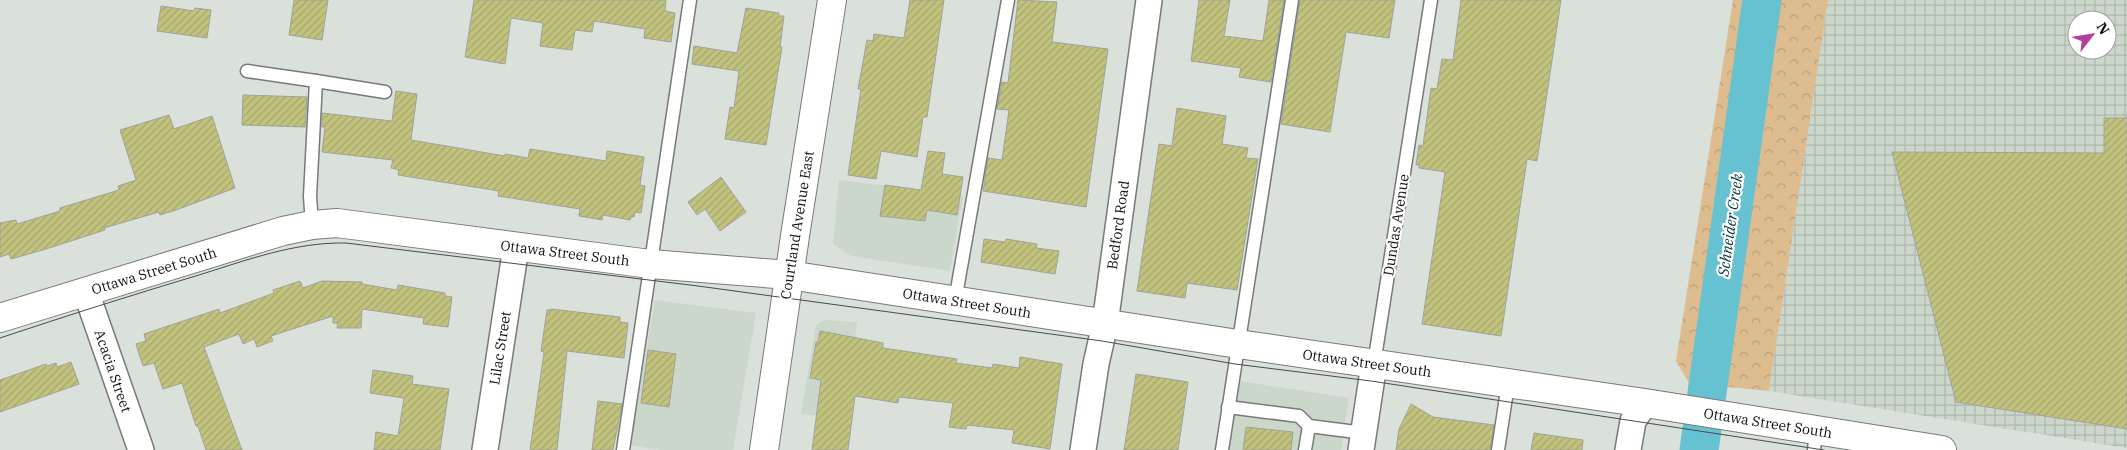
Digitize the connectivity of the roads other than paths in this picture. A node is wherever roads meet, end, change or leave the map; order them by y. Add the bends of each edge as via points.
1 (690, 0) edge
2 (832, 0) edge
3 (1008, 0) edge
4 (1149, 0) edge
5 (1292, 0) edge
6 (1431, 0) edge
7 (247, 72) dead end
8 (316, 81) junction
9 (385, 92) dead end
10 (312, 224) junction
11 (516, 247) junction
12 (650, 264) junction
13 (789, 275) junction
14 (86, 292) junction
15 (955, 301) junction
16 (0, 318) edge
17 (1105, 324) junction
18 (1238, 344) junction
19 (1374, 364) junction
20 (1508, 384) junction
21 (1645, 403) junction
22 (1228, 407) junction
23 (1309, 426) junction
24 (1815, 440) edge
25 (1362, 442) edge
26 (140, 450) edge
27 (485, 450) edge
28 (623, 450) edge
29 (764, 450) edge
30 (1083, 450) edge
31 (1222, 450) edge
32 (1306, 450) edge
33 (1498, 450) edge
34 (1628, 450) edge
35 (1942, 450) edge

1 - 12 lane
2 - 13 main road, Courtland Avenue East
3 - 15 lane
4 - 17 street, Bedford Road
5 - 18 lane
6 - 19 lane, Dundas Avenue
7 - 8 lane
8 - 9 lane
8 - 10 lane via 310,196
10 - 11 main road, Ottawa Street South via 337,223
10 - 14 main road, Ottawa Street South
11 - 12 main road, Ottawa Street South
11 - 27 street, Lilac Street
12 - 13 main road, Ottawa Street South
12 - 28 lane
13 - 15 main road, Ottawa Street South
13 - 29 main road, Courtland Avenue East
14 - 16 main road, Ottawa Street South
14 - 26 street, Acacia Street
15 - 17 main road, Ottawa Street South
17 - 18 main road, Ottawa Street South
17 - 30 street, Bedford Road
18 - 19 main road, Ottawa Street South
18 - 22 lane
19 - 20 main road, Ottawa Street South
19 - 25 street, Dundas Avenue
20 - 21 main road, Ottawa Street South
20 - 33 lane
21 - 24 main road, Ottawa Street South via 1742,419
21 - 34 street via 1632,421
22 - 23 lane via 1298,416
22 - 31 lane
23 - 25 lane
23 - 32 lane
24 - 35 main road, Ottawa Street South

